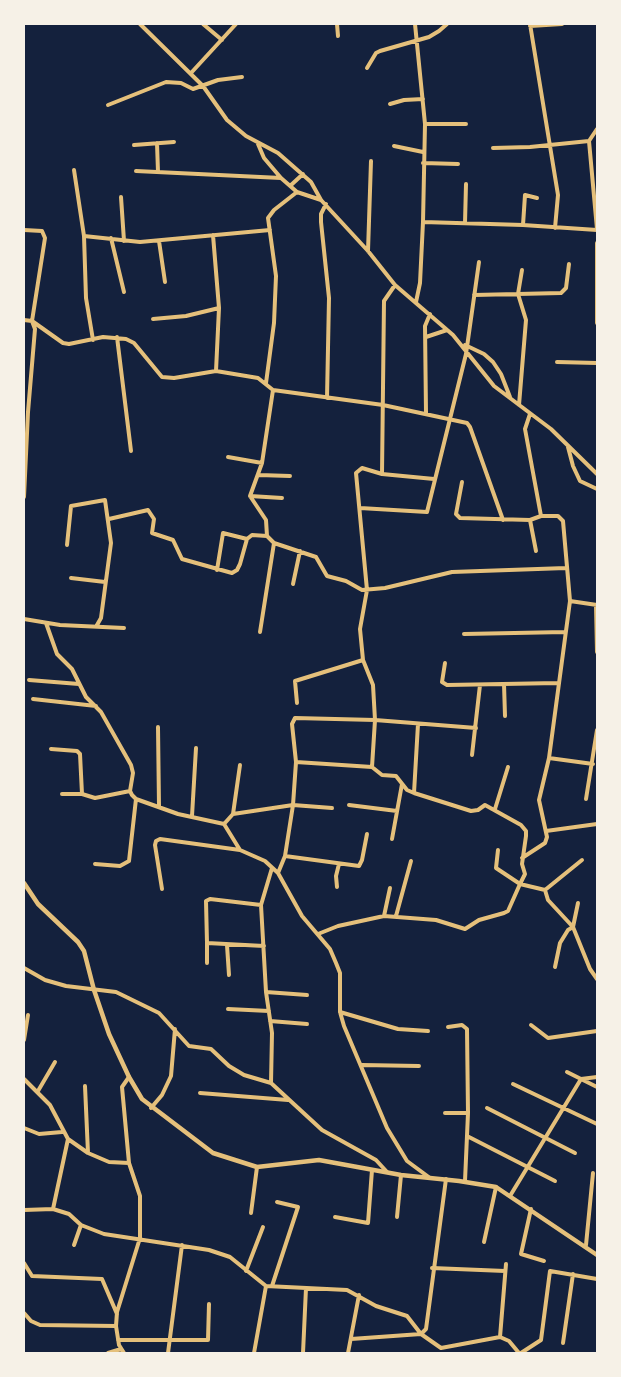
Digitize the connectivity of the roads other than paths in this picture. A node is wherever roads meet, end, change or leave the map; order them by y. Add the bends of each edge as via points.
1 (140, 24) edge
2 (203, 24) edge
3 (236, 24) edge
4 (337, 24) edge
5 (416, 24) edge
6 (447, 24) edge
7 (562, 24) edge
8 (530, 25) edge
9 (338, 36) dead end
10 (222, 40) junction
11 (418, 40) junction
12 (367, 68) dead end
13 (191, 73) junction
14 (242, 77) dead end
15 (203, 86) junction
16 (423, 99) junction
17 (390, 104) dead end
18 (108, 105) dead end
19 (425, 124) junction
20 (466, 124) dead end
21 (597, 129) edge
22 (589, 141) junction
23 (174, 142) dead end
24 (157, 143) junction
25 (258, 144) junction
26 (134, 145) dead end
27 (550, 145) junction
28 (394, 146) dead end
29 (493, 148) dead end
30 (423, 152) junction
31 (371, 161) dead end
32 (423, 164) junction
33 (458, 164) dead end
34 (74, 170) dead end
35 (136, 171) dead end
36 (158, 172) junction
37 (303, 174) junction
38 (281, 178) junction
39 (466, 184) dead end
40 (290, 186) junction
41 (297, 192) junction
42 (121, 197) dead end
43 (537, 198) dead end
44 (321, 200) junction
45 (326, 204) junction
46 (422, 222) junction
47 (466, 223) junction
48 (523, 225) junction
49 (556, 228) junction
50 (24, 230) edge
51 (270, 230) junction
52 (597, 230) edge
53 (213, 235) junction
54 (84, 236) junction
55 (111, 238) junction
56 (158, 240) junction
57 (124, 241) junction
58 (597, 243) edge
59 (368, 251) junction
60 (479, 262) dead end
61 (569, 264) dead end
62 (522, 270) dead end
63 (165, 282) dead end
64 (395, 286) junction
65 (124, 292) dead end
66 (518, 294) junction
67 (474, 295) junction
68 (597, 300) edge
69 (416, 302) junction
70 (219, 308) junction
71 (430, 314) junction
72 (153, 319) dead end
73 (24, 320) edge
74 (32, 321) junction
75 (597, 323) edge
76 (447, 330) junction
77 (117, 337) junction
78 (426, 337) junction
79 (93, 340) junction
80 (460, 343) junction
81 (466, 345) junction
82 (466, 354) junction
83 (557, 362) dead end
84 (597, 363) edge
85 (216, 371) junction
86 (266, 383) junction
87 (273, 390) junction
88 (510, 397) junction
89 (327, 398) junction
90 (383, 405) junction
91 (519, 405) junction
92 (26, 412) edge
93 (426, 413) junction
94 (530, 414) junction
95 (450, 418) junction
96 (568, 447) junction
97 (131, 451) dead end
98 (228, 457) dead end
99 (262, 463) junction
100 (382, 474) junction
101 (597, 474) edge
102 (259, 475) junction
103 (290, 476) dead end
104 (434, 479) junction
105 (462, 482) dead end
106 (597, 489) edge
107 (250, 496) junction
108 (24, 497) edge
109 (282, 498) dead end
110 (360, 508) junction
111 (541, 516) junction
112 (109, 519) junction
113 (503, 520) junction
114 (530, 520) junction
115 (267, 536) junction
116 (246, 539) junction
117 (274, 543) junction
118 (67, 545) dead end
119 (300, 551) junction
120 (536, 551) dead end
121 (566, 568) junction
122 (217, 570) junction
123 (71, 578) dead end
124 (104, 582) junction
125 (293, 584) dead end
126 (367, 590) junction
127 (570, 601) junction
128 (596, 605) edge
129 (24, 619) edge
130 (46, 623) junction
131 (97, 625) junction
132 (124, 628) dead end
133 (260, 632) dead end
134 (564, 632) junction
135 (464, 634) dead end
136 (597, 652) edge
137 (363, 660) junction
138 (445, 663) dead end
139 (30, 680) dead end
140 (558, 683) junction
141 (79, 684) junction
142 (504, 684) junction
143 (480, 685) junction
144 (32, 699) dead end
145 (297, 703) dead end
146 (96, 706) junction
147 (505, 716) dead end
148 (375, 720) junction
149 (418, 724) junction
150 (158, 727) dead end
151 (476, 728) junction
152 (597, 730) edge
153 (196, 748) dead end
154 (51, 750) dead end
155 (472, 755) dead end
156 (549, 758) junction
157 (296, 762) junction
158 (593, 764) junction
159 (240, 765) dead end
160 (372, 767) junction
161 (508, 767) dead end
162 (402, 784) junction
163 (130, 791) junction
164 (414, 793) junction
165 (62, 794) dead end
166 (82, 794) junction
167 (136, 799) junction
168 (586, 799) dead end
169 (293, 805) junction
170 (349, 805) dead end
171 (159, 806) junction
172 (332, 808) dead end
173 (495, 809) junction
174 (397, 811) junction
175 (234, 814) junction
176 (192, 816) junction
177 (224, 824) junction
178 (597, 824) edge
179 (546, 831) junction
180 (367, 834) dead end
181 (392, 839) dead end
182 (240, 850) junction
183 (498, 850) dead end
184 (285, 856) junction
185 (522, 858) junction
186 (411, 860) dead end
187 (582, 860) dead end
188 (95, 864) dead end
189 (340, 864) junction
190 (272, 868) junction
191 (278, 873) junction
192 (24, 883) edge
193 (520, 884) junction
194 (337, 887) dead end
195 (390, 888) dead end
196 (162, 889) dead end
197 (545, 890) junction
198 (578, 903) dead end
199 (261, 905) junction
200 (384, 916) junction
201 (396, 916) junction
202 (573, 927) junction
203 (318, 934) junction
204 (207, 944) junction
205 (227, 945) junction
206 (264, 946) junction
207 (207, 963) dead end
208 (555, 967) dead end
209 (24, 968) edge
210 (229, 975) dead end
211 (597, 979) edge
212 (94, 990) junction
213 (266, 992) junction
214 (307, 995) dead end
215 (228, 1009) dead end
216 (269, 1011) junction
217 (340, 1012) junction
218 (28, 1015) dead end
219 (270, 1021) junction
220 (306, 1024) dead end
221 (531, 1025) dead end
222 (448, 1027) dead end
223 (175, 1029) junction
224 (597, 1030) edge
225 (428, 1031) dead end
226 (24, 1040) edge
227 (55, 1062) dead end
228 (362, 1065) junction
229 (419, 1066) dead end
230 (567, 1072) dead end
231 (129, 1077) junction
232 (597, 1077) edge
233 (581, 1078) junction
234 (24, 1079) edge
235 (271, 1083) junction
236 (513, 1084) dead end
237 (85, 1086) dead end
238 (597, 1087) edge
239 (38, 1092) junction
240 (200, 1093) dead end
241 (288, 1100) junction
242 (151, 1108) junction
243 (488, 1108) dead end
244 (563, 1108) junction
245 (445, 1113) dead end
246 (468, 1113) junction
247 (597, 1124) edge
248 (24, 1128) edge
249 (62, 1132) junction
250 (467, 1136) junction
251 (546, 1136) junction
252 (68, 1139) junction
253 (88, 1152) junction
254 (575, 1153) dead end
255 (130, 1164) junction
256 (257, 1167) junction
257 (527, 1167) junction
258 (372, 1170) junction
259 (388, 1173) junction
260 (593, 1173) dead end
261 (400, 1175) junction
262 (432, 1179) junction
263 (446, 1179) junction
264 (465, 1181) junction
265 (555, 1182) dead end
266 (496, 1187) junction
267 (510, 1196) junction
268 (277, 1202) dead end
269 (53, 1209) junction
270 (530, 1209) junction
271 (24, 1210) edge
272 (251, 1213) dead end
273 (336, 1217) dead end
274 (397, 1217) dead end
275 (82, 1225) junction
276 (263, 1227) dead end
277 (140, 1238) junction
278 (484, 1242) dead end
279 (74, 1245) dead end
280 (182, 1245) junction
281 (586, 1245) junction
282 (597, 1255) edge
283 (544, 1261) dead end
284 (24, 1263) edge
285 (506, 1264) dead end
286 (432, 1268) junction
287 (246, 1271) junction
288 (504, 1271) junction
289 (573, 1274) junction
290 (597, 1279) edge
291 (266, 1286) junction
292 (272, 1286) junction
293 (306, 1288) junction
294 (359, 1295) junction
295 (209, 1304) dead end
296 (24, 1313) edge
297 (117, 1314) junction
298 (116, 1326) junction
299 (421, 1334) junction
300 (500, 1337) junction
301 (351, 1339) junction
302 (170, 1341) junction
303 (564, 1343) dead end
304 (119, 1345) junction
305 (440, 1351) edge
306 (108, 1353) edge
307 (124, 1353) edge
308 (168, 1353) edge
309 (254, 1353) edge
310 (303, 1353) edge
311 (348, 1353) edge
312 (520, 1353) edge

1 - 13 street
2 - 10 street
3 - 10 street
4 - 9 street
5 - 11 street
6 - 11 street
7 - 8 street
8 - 27 street
10 - 13 street
11 - 12 street via 376,53
11 - 16 street
13 - 15 street
14 - 15 street
15 - 18 street via 193,88 181,82 166,82
15 - 25 street via 227,120
16 - 17 street
16 - 19 street
19 - 20 street
19 - 30 street
21 - 22 street
22 - 27 street
22 - 52 street
23 - 24 street
24 - 26 street
24 - 36 street
25 - 37 street via 278,153
25 - 38 street via 264,158
27 - 29 street
27 - 49 street via 558,195
28 - 30 street
30 - 32 street
31 - 59 street
32 - 33 street
32 - 46 street
34 - 54 street
35 - 36 street
36 - 38 street
37 - 40 street
37 - 44 street
38 - 40 street
39 - 47 street
40 - 41 street
41 - 44 street
41 - 51 street via 269,214
42 - 57 street
43 - 48 street via 526,195
44 - 45 street
45 - 59 street
45 - 89 street via 321,222 329,298
46 - 47 street
46 - 69 street via 420,283
47 - 48 street
48 - 49 street
49 - 52 street
50 - 74 street via 42,231 45,238
51 - 53 street
51 - 86 street via 276,276
53 - 56 street
53 - 70 street
54 - 55 street
54 - 79 street via 86,298
55 - 57 street
55 - 65 street
56 - 57 street
56 - 63 street
58 - 68 street
59 - 64 street
60 - 67 street
61 - 66 street via 564,291
62 - 66 street
64 - 69 street
64 - 90 street via 384,301
66 - 67 street
66 - 91 street via 526,320
67 - 81 street
68 - 75 street
69 - 71 street
70 - 72 street
70 - 85 street
71 - 76 street
71 - 78 street via 425,326
73 - 74 street
74 - 79 street via 63,343
74 - 92 street via 35,329
76 - 78 street
76 - 80 street
77 - 79 street
77 - 85 street via 134,343 162,377
77 - 97 street
78 - 93 street
80 - 81 street
80 - 82 street
81 - 82 street
81 - 88 street via 493,362
82 - 88 street via 494,386
82 - 95 street
83 - 84 street
85 - 86 street
86 - 87 street
87 - 89 street
87 - 99 street
88 - 91 street
89 - 90 street
90 - 93 street
90 - 100 street
91 - 94 street
92 - 108 street
93 - 95 street
94 - 96 street
94 - 111 street via 525,430
95 - 104 street
95 - 113 street via 470,427
96 - 101 street
96 - 106 street via 580,481
98 - 99 street
99 - 102 street
100 - 104 street
100 - 110 street via 358,469
102 - 103 street
102 - 107 street
104 - 110 street via 427,512
105 - 113 street via 457,517
107 - 109 street
107 - 115 street via 266,520
110 - 126 street
111 - 114 street
111 - 121 street via 561,518
112 - 118 street via 105,500 71,506
112 - 122 street via 148,510 154,520 152,533 170,538 185,561
112 - 124 street via 111,543
113 - 114 street
114 - 120 street
115 - 116 street via 252,535
115 - 117 street
116 - 122 street via 237,570 232,573
116 - 122 street via 223,532
117 - 119 street
117 - 133 street
119 - 125 street
119 - 126 street via 316,557 327,576
121 - 126 street via 452,572
121 - 127 street
123 - 124 street
124 - 131 street via 101,618
126 - 137 street via 360,629
127 - 128 street
127 - 134 street
128 - 136 street
129 - 130 street
130 - 131 street
130 - 141 street via 54,649 72,669
131 - 132 street
134 - 135 street
134 - 140 street
137 - 145 street via 295,681
137 - 148 street via 373,685
138 - 143 street via 444,685
139 - 141 street
140 - 142 street
140 - 156 street
141 - 146 street
142 - 143 street
142 - 147 street
143 - 151 street
144 - 146 street
146 - 163 street via 131,765 133,781
148 - 149 street
148 - 157 street via 295,718 292,728
148 - 160 street
149 - 151 street
149 - 164 street
150 - 171 street
151 - 155 street
152 - 158 street
153 - 176 street
154 - 166 street via 77,751 80,754
156 - 158 street
156 - 179 street via 539,800
157 - 160 street
157 - 169 street
158 - 168 street
159 - 175 street
160 - 162 street via 382,775 396,776
161 - 173 street
162 - 164 street
162 - 174 street
163 - 166 street via 95,798
163 - 167 street
164 - 173 street via 471,811 485,805
165 - 166 street
167 - 171 street
167 - 188 street via 129,861 120,866
169 - 172 street
169 - 175 street
169 - 184 street
170 - 174 street
171 - 176 street
173 - 185 street via 526,831
174 - 181 street
175 - 177 street
176 - 177 street
177 - 182 street
178 - 179 street
179 - 185 street via 545,844
180 - 189 street via 361,864
182 - 190 street
182 - 196 street via 160,839 156,841
183 - 193 street via 496,868
184 - 189 street
184 - 191 street
185 - 193 street via 525,874
186 - 201 street
187 - 197 street
189 - 194 street
190 - 191 street
190 - 199 street
191 - 203 street via 302,916
192 - 212 street via 38,904 84,951
193 - 197 street
193 - 201 street via 508,911 479,920 465,929 436,920
195 - 200 street
197 - 202 street via 548,900
198 - 202 street
199 - 204 street via 206,901
199 - 206 street
200 - 201 street
200 - 203 street
202 - 208 street via 560,944
202 - 211 street
203 - 217 street via 330,949 340,973
204 - 205 street
204 - 207 street
205 - 206 street
205 - 210 street
206 - 213 street
209 - 212 street via 44,980
212 - 223 street via 116,992 139,1002 159,1013
212 - 231 street via 109,1034
213 - 214 street
213 - 216 street
215 - 216 street
216 - 219 street
217 - 225 street via 398,1029
217 - 228 street
218 - 226 street
219 - 220 street
219 - 235 street
221 - 224 street via 548,1038
222 - 246 street via 462,1025 467,1029
223 - 235 street via 189,1046 211,1049 229,1066
223 - 242 street via 171,1076
227 - 239 street
228 - 229 street
228 - 262 street via 398,1150 407,1161
230 - 233 street
231 - 242 street
231 - 255 street via 122,1087
232 - 233 street
233 - 238 street
233 - 244 street
234 - 239 street
235 - 241 street
236 - 244 street
237 - 253 street
239 - 249 street via 50,1105
240 - 241 street
241 - 259 street via 322,1130 376,1160
242 - 256 street via 213,1153
243 - 251 street
244 - 247 street
244 - 251 street
245 - 246 street
246 - 250 street
248 - 249 street via 39,1134
249 - 252 street
250 - 257 street
250 - 264 street
251 - 254 street
251 - 257 street
252 - 253 street
252 - 269 street
253 - 255 street via 109,1162
255 - 277 street via 140,1196
256 - 258 street via 319,1160
256 - 272 street
257 - 265 street
257 - 267 street
258 - 259 street
258 - 273 street via 368,1223
259 - 261 street
260 - 281 street
261 - 262 street
261 - 274 street
262 - 263 street
263 - 264 street
263 - 286 street
264 - 266 street
266 - 267 street
266 - 278 street
267 - 270 street
268 - 292 street via 298,1207
269 - 271 street
269 - 275 street via 69,1214
270 - 281 street
270 - 283 street via 521,1254
275 - 277 street via 104,1234
275 - 279 street
276 - 287 street
277 - 280 street
277 - 297 street
280 - 287 street via 230,1256
280 - 302 street
281 - 282 street
284 - 297 street via 32,1276 102,1279
285 - 288 street
286 - 288 street
286 - 299 street via 426,1329
287 - 291 street
288 - 300 street
289 - 290 street
289 - 303 street
289 - 312 street via 550,1271 541,1340
291 - 292 street
291 - 309 street
292 - 293 street
293 - 294 street via 347,1290
293 - 310 street
294 - 299 street via 376,1306 407,1316
294 - 301 street
295 - 302 street via 208,1340
296 - 298 street via 40,1325
297 - 298 street
298 - 304 street
299 - 301 street
299 - 305 street
300 - 305 street
300 - 312 street
301 - 311 street
302 - 304 street
302 - 308 street
304 - 306 street
304 - 307 street

